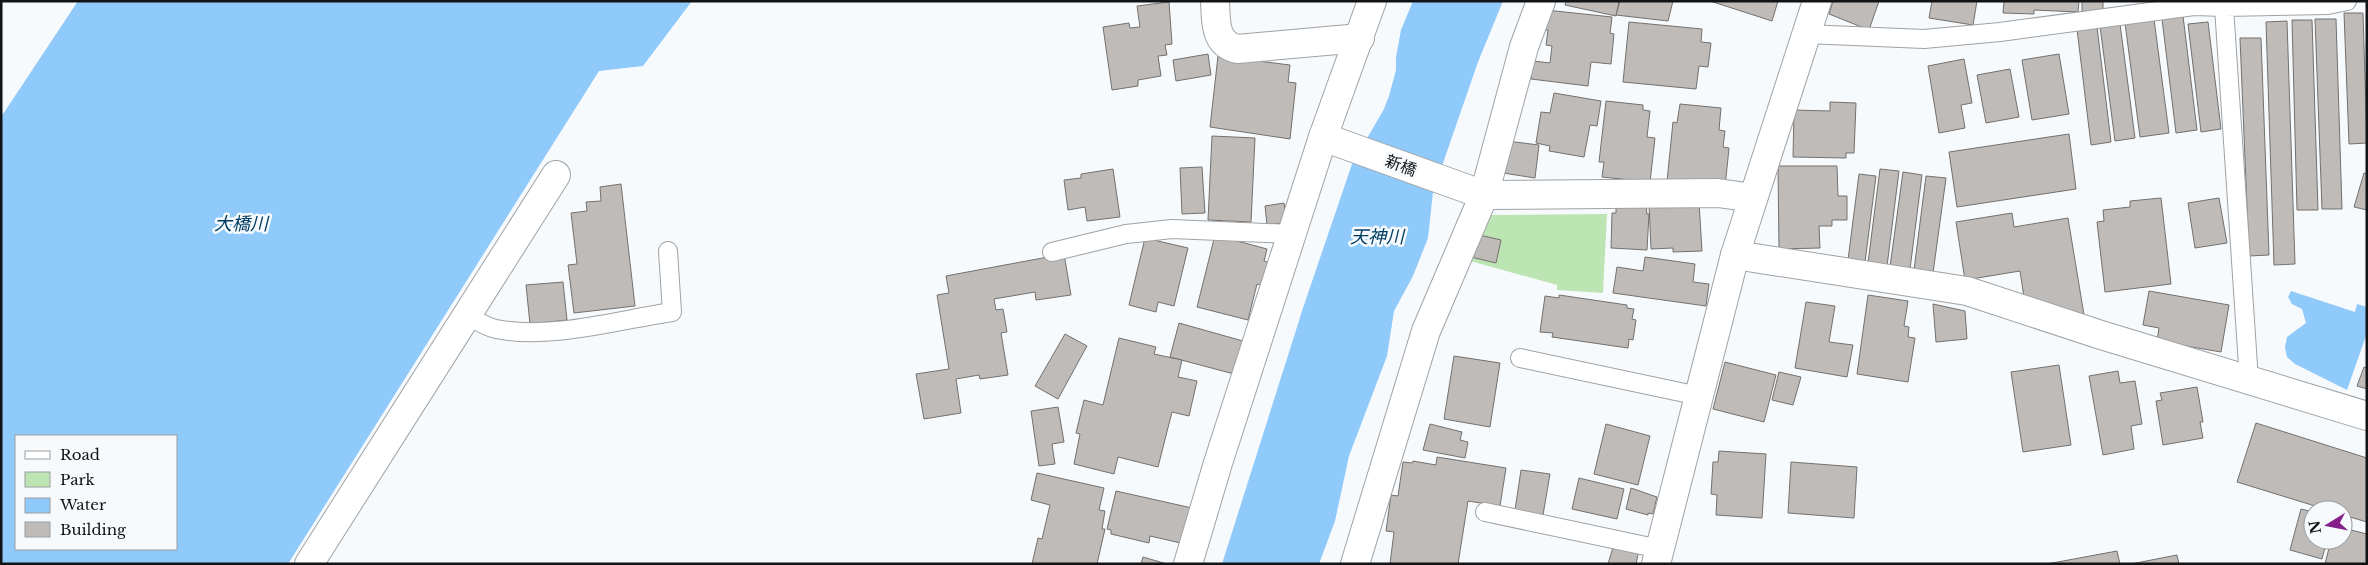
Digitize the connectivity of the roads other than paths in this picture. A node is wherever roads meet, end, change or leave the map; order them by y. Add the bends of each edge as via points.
1 (1215, 1) edge
2 (1372, 1) edge
3 (1541, 1) edge
4 (1817, 1) edge
5 (2347, 1) edge
6 (2224, 7) junction
7 (1806, 34) junction
8 (1360, 38) junction
9 (1326, 139) junction
10 (556, 175) dead end
11 (1478, 192) junction
12 (1753, 198) junction
13 (1292, 234) junction
14 (668, 251) dead end
15 (1052, 252) dead end
16 (1735, 255) junction
17 (468, 316) junction
18 (1520, 358) dead end
19 (2249, 380) junction
20 (1699, 396) junction
21 (2367, 416) edge
22 (1485, 512) dead end
23 (1658, 556) edge
24 (309, 564) edge
25 (1188, 564) edge
26 (1355, 564) edge

1 - 8 street via 1218,34 1226,45 1237,49
2 - 8 street
3 - 11 street
4 - 7 street
5 - 6 lane via 2328,5
6 - 7 lane via 2194,6 1924,39
6 - 19 lane
7 - 12 street
8 - 9 street
9 - 11 street, 新橋
9 - 13 street
10 - 17 street
11 - 12 street, 新橋 via 1718,193
11 - 26 street via 1426,331
12 - 16 street
13 - 15 lane via 1172,229 1126,234
13 - 25 street
14 - 17 lane via 672,312 533,331 495,329
16 - 19 street via 1967,291
16 - 20 street
17 - 24 street
18 - 20 lane
19 - 21 street
20 - 23 street
22 - 23 lane

